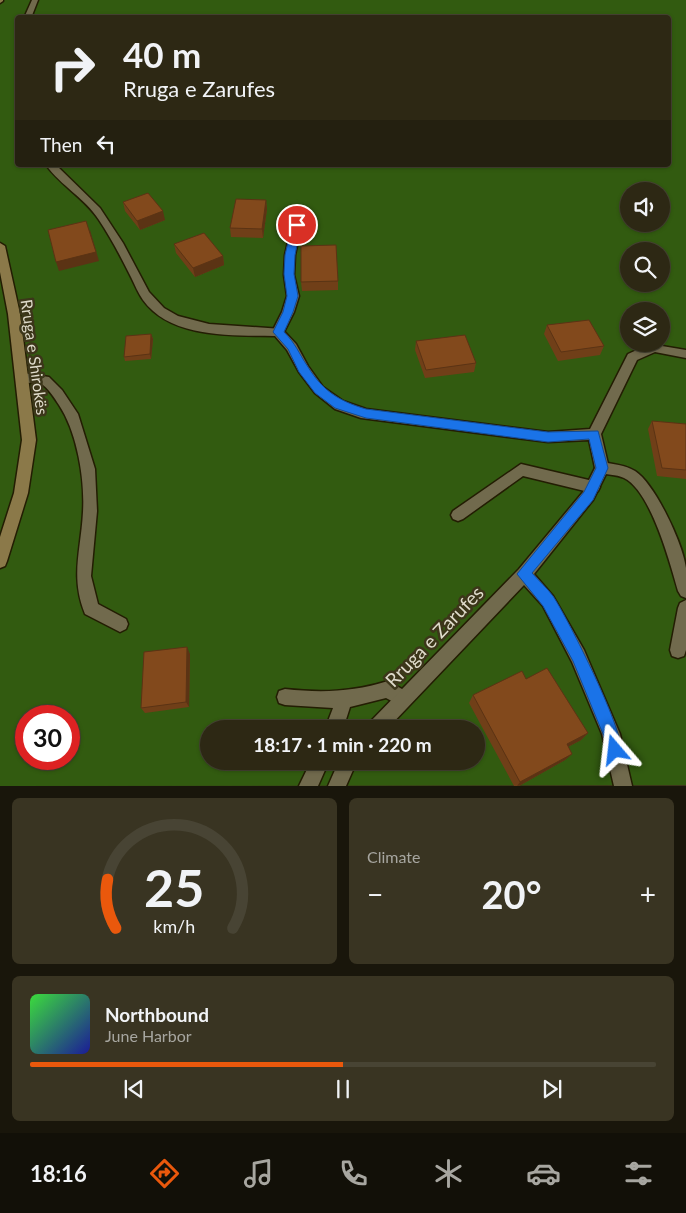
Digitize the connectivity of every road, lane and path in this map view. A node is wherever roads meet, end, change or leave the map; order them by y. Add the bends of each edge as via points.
1 (35, 0) edge
2 (28, 15) edge
3 (52, 167) edge
4 (300, 210) dead end
5 (0, 246) edge
6 (278, 332) junction
7 (686, 354) edge
8 (24, 378) junction
9 (594, 434) junction
10 (602, 468) junction
11 (593, 487) junction
12 (458, 515) dead end
13 (0, 561) edge
14 (524, 574) junction
15 (686, 590) edge
16 (686, 608) edge
17 (120, 624) dead end
18 (678, 650) dead end
19 (284, 697) dead end
20 (403, 698) junction
21 (344, 700) junction
22 (337, 720) edge
23 (383, 720) edge
24 (316, 770) edge
25 (344, 770) edge
26 (623, 784) edge
27 (308, 786) edge
28 (337, 786) edge

1 - 2 street
3 - 6 street via 97,210 149,300 165,316 196,326
4 - 6 street via 290,255 292,296
5 - 8 main road, Rruga e Shirokës
6 - 9 street via 292,347 303,369 320,390 339,405 366,414 548,437
7 - 9 street via 654,347 632,357
8 - 13 main road, Rruga e Shirokës via 27,458 21,493
8 - 17 street via 44,380 58,393 72,414 88,469 90,511 83,576 91,609
9 - 10 street
10 - 11 street, Rruga e Zarufes
10 - 15 street via 630,474 647,489
11 - 12 street via 521,470
11 - 14 street, Rruga e Zarufes
14 - 20 street, Rruga e Zarufes
14 - 26 street via 548,601 578,656 611,734
16 - 18 street
19 - 21 street
20 - 21 street via 388,689
20 - 23 street, Rruga e Zarufes
21 - 22 street
24 - 27 street
25 - 28 street

